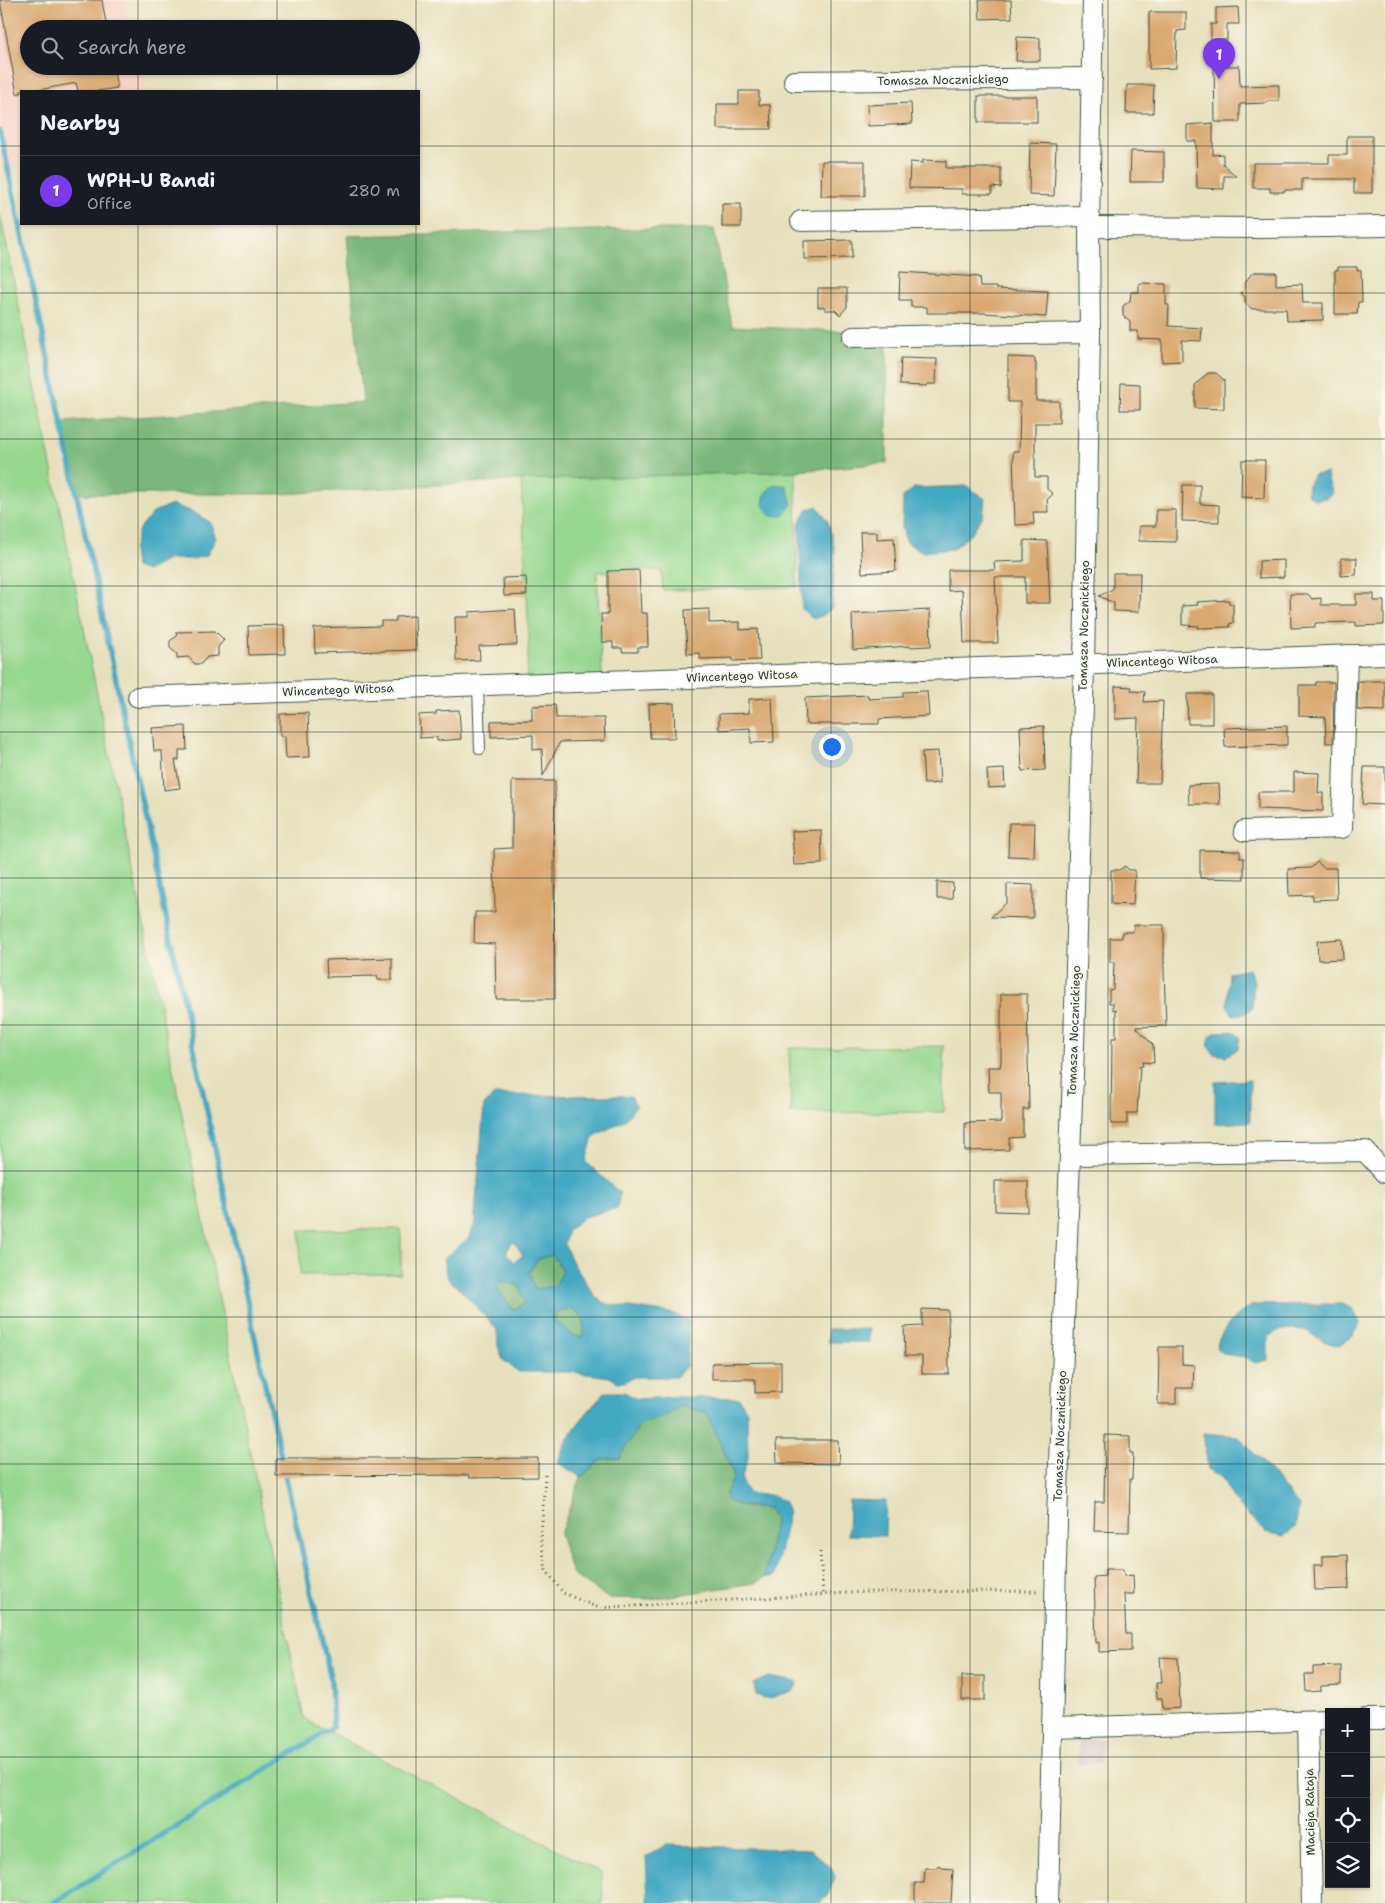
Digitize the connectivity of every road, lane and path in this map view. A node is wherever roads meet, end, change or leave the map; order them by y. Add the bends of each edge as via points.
1 (1093, 0) edge
2 (1092, 78) junction
3 (794, 81) dead end
4 (801, 221) dead end
5 (1089, 221) junction
6 (1385, 226) edge
7 (1090, 333) junction
8 (853, 337) dead end
9 (1385, 654) edge
10 (1347, 655) junction
11 (1084, 664) junction
12 (478, 685) junction
13 (138, 697) dead end
14 (480, 749) dead end
15 (1244, 830) dead end
16 (1070, 1155) junction
17 (1385, 1173) edge
18 (545, 1475) dead end
19 (820, 1552) dead end
20 (1055, 1591) junction
21 (823, 1594) junction
22 (1370, 1719) edge
23 (1385, 1719) edge
24 (1325, 1720) edge
25 (1308, 1721) junction
26 (1052, 1728) junction
27 (1048, 1903) edge
28 (1312, 1903) edge

1 - 2 street, Tomasza Nocznickiego
2 - 3 street, Tomasza Nocznickiego
2 - 5 street, Tomasza Nocznickiego
4 - 5 street
5 - 6 street via 1262,228
5 - 7 street, Tomasza Nocznickiego
7 - 8 street
7 - 11 street, Tomasza Nocznickiego
9 - 10 street, Wincentego Witosa
10 - 11 street, Wincentego Witosa
10 - 15 street via 1342,828
11 - 12 street, Wincentego Witosa
11 - 16 street, Tomasza Nocznickiego
12 - 13 street, Wincentego Witosa
12 - 14 lane
16 - 17 street via 1364,1151
16 - 20 street, Tomasza Nocznickiego
18 - 21 path via 542,1548 546,1570 563,1593 599,1608
19 - 21 path
20 - 21 path
20 - 26 street, Tomasza Nocznickiego
22 - 23 street
24 - 25 street
25 - 26 street
25 - 28 street, Macieja Rataja
26 - 27 street, Tomasza Nocznickiego

